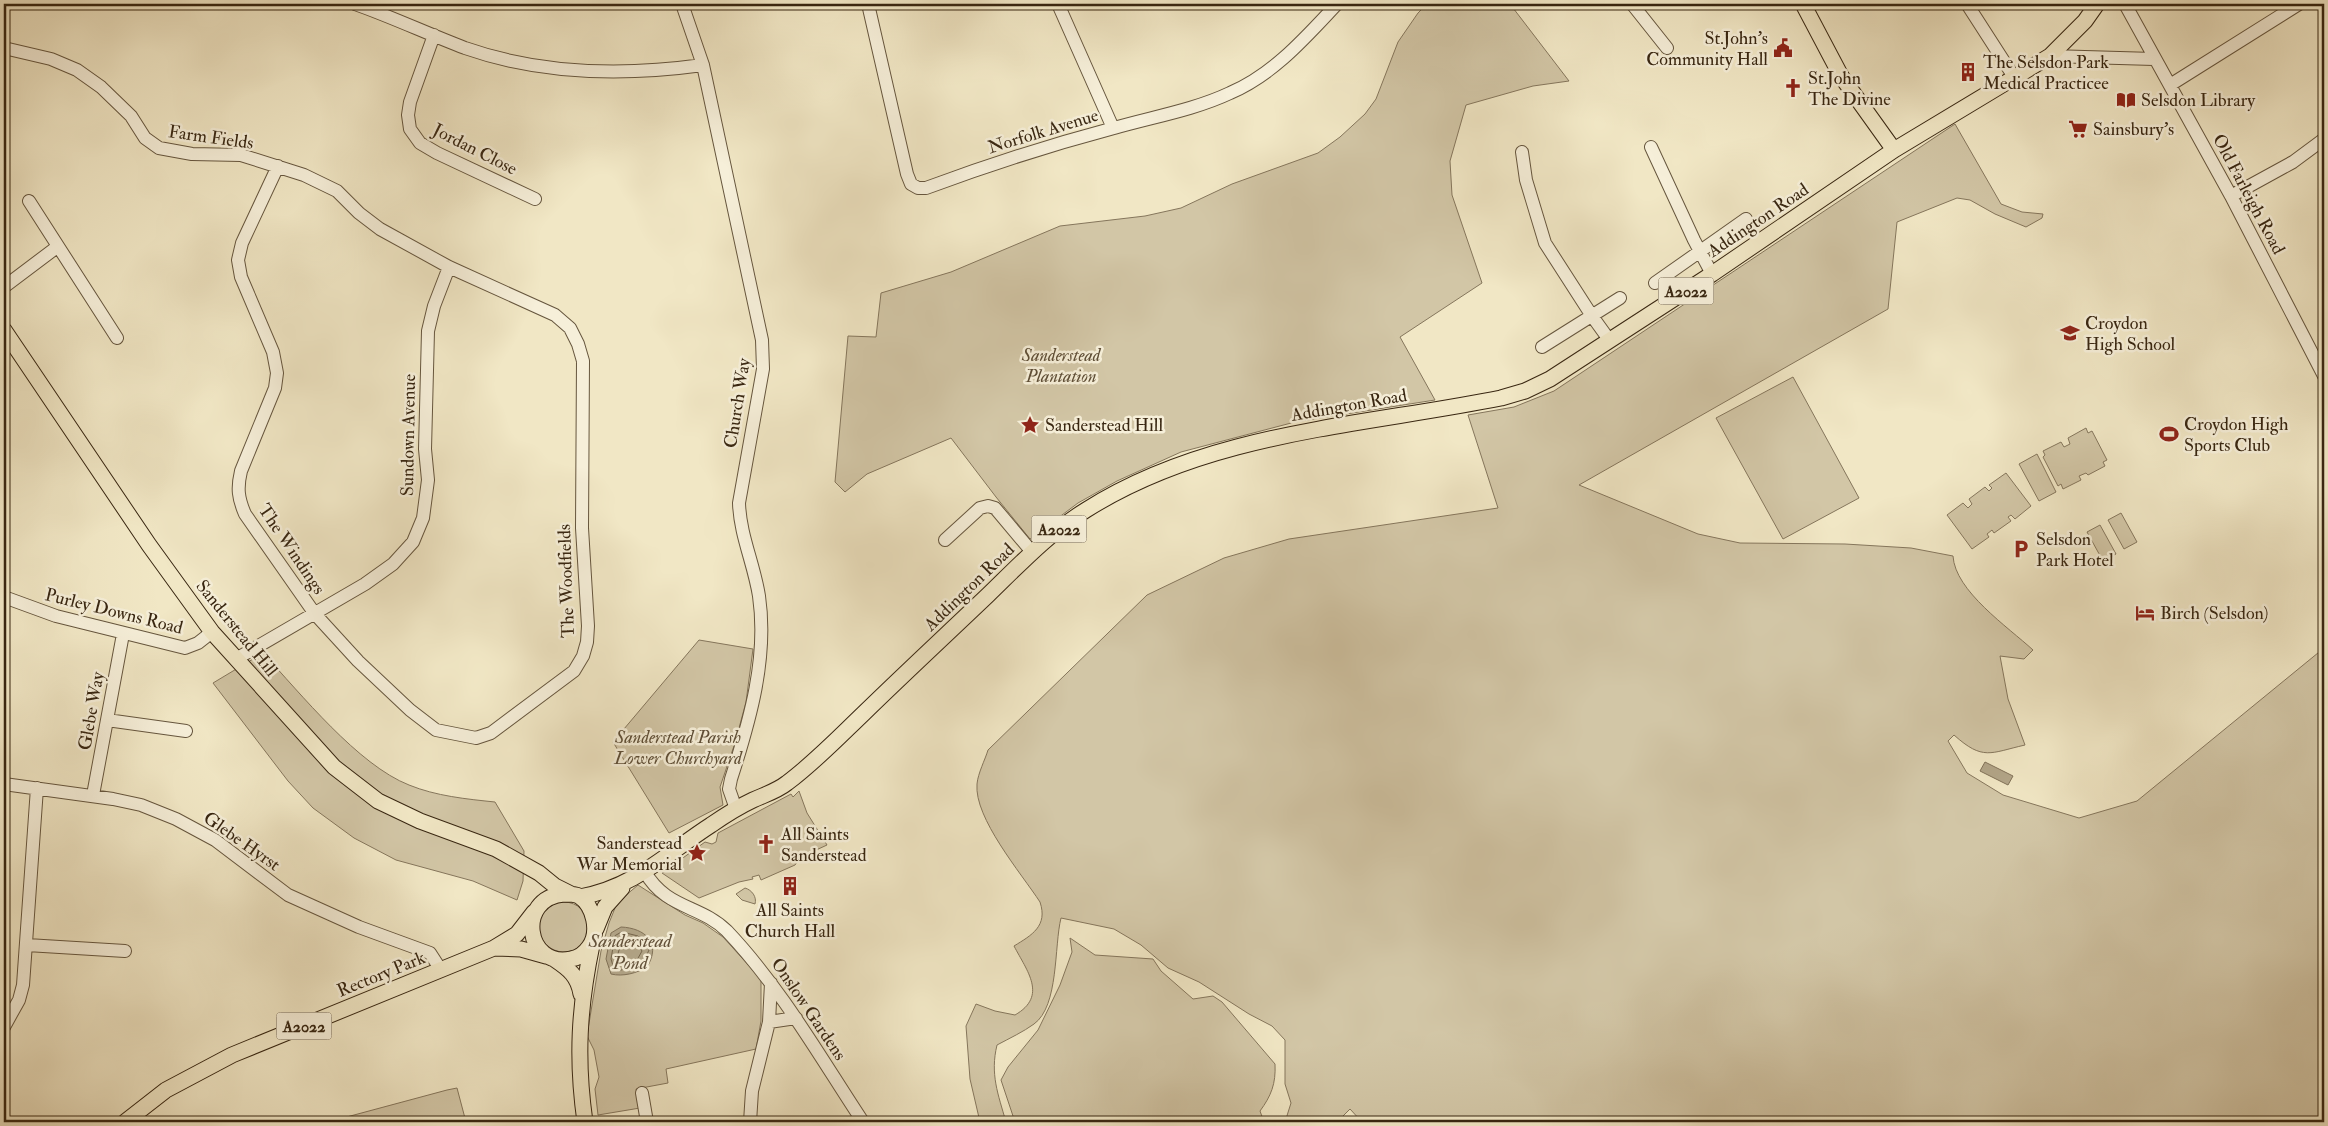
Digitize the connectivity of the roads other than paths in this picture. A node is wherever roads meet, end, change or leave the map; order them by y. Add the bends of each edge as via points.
1 (355, 4) edge
2 (682, 4) edge
3 (868, 4) edge
4 (1058, 4) edge
5 (1337, 4) edge
6 (1632, 4) edge
7 (1804, 4) edge
8 (1967, 4) edge
9 (2097, 4) edge
10 (2125, 4) edge
11 (2299, 4) edge
12 (434, 35) junction
13 (4, 48) edge
14 (1667, 48) dead end
15 (2050, 56) junction
16 (2154, 59) junction
17 (703, 65) junction
18 (2014, 77) junction
19 (2170, 85) junction
20 (1113, 128) junction
21 (2324, 138) edge
22 (1651, 147) dead end
23 (1894, 150) junction
24 (1522, 152) dead end
25 (278, 166) junction
26 (2231, 196) junction
27 (535, 199) dead end
28 (29, 201) dead end
29 (1746, 219) dead end
30 (57, 248) junction
31 (1701, 252) junction
32 (449, 267) junction
33 (1712, 274) junction
34 (1655, 282) dead end
35 (4, 287) edge
36 (1620, 298) dead end
37 (1592, 316) junction
38 (4, 330) edge
39 (117, 338) dead end
40 (1610, 341) junction
41 (1542, 347) dead end
42 (2323, 370) edge
43 (945, 540) dead end
44 (1032, 552) junction
45 (4, 597) edge
46 (315, 614) junction
47 (212, 632) junction
48 (123, 634) junction
49 (236, 659) junction
50 (107, 720) junction
51 (186, 731) dead end
52 (4, 784) edge
53 (38, 788) junction
54 (94, 795) junction
55 (736, 809) junction
56 (521, 863) junction
57 (639, 876) junction
58 (576, 895) junction
59 (536, 909) junction
60 (593, 940) junction
61 (27, 945) junction
62 (494, 948) junction
63 (125, 951) dead end
64 (550, 957) junction
65 (441, 970) junction
66 (771, 983) junction
67 (582, 1001) junction
68 (796, 1018) junction
69 (769, 1022) junction
70 (4, 1027) edge
71 (642, 1093) dead end
72 (125, 1122) edge
73 (584, 1122) edge
74 (647, 1122) edge
75 (750, 1122) edge
76 (863, 1122) edge

1 - 12 street
2 - 17 street, Church Way
3 - 20 street, Norfolk Avenue via 907,174 911,184 918,188
4 - 20 street
5 - 20 street, Norfolk Avenue via 1281,61 1230,94
6 - 14 street
7 - 23 main road via 1841,76
8 - 18 street
9 - 15 main road, Addington Road / A2022
10 - 16 street, Old Farleigh Road
11 - 19 street
12 - 17 street via 497,57 567,70 661,71
12 - 27 street, Jordan Close via 410,102 410,129 420,143 437,153
13 - 25 street, Farm Fields via 51,59 77,70 101,86 131,116 145,138 159,148 192,154 241,155
15 - 16 street
15 - 18 main road, Addington Road / A2022
16 - 19 street, Old Farleigh Road
17 - 55 street, Church Way via 762,340 763,369 739,503 740,522 759,597 761,647 753,702 729,789
18 - 23 main road, Addington Road / A2022
19 - 26 street, Old Farleigh Road
21 - 26 street via 2293,162
22 - 31 street
23 - 33 main road, Addington Road / A2022
24 - 37 street via 1526,180 1546,243
25 - 32 street, Farm Fields via 337,191 380,228
25 - 46 street, The Windings via 242,243 238,260 241,277 273,352 277,372 275,388 241,471 238,499 245,514
26 - 42 street, Old Farleigh Road
28 - 30 street
29 - 31 street
30 - 35 street
30 - 39 street
31 - 33 street
31 - 34 street
32 - 46 street, Sundown Avenue via 428,331 425,449 428,480 422,518 413,542 393,564
32 - 46 street, The Woodfields via 555,315 570,328 578,344 583,361 582,528 588,626 583,656 574,671 491,733 476,738 459,736 436,730 410,710
33 - 40 main road, Addington Road / A2022
36 - 37 street
37 - 40 street
37 - 41 street
38 - 47 main road, Sanderstead Hill via 149,546
40 - 44 main road, Addington Road / A2022 via 1550,379 1517,393 1465,405 1299,432 1184,462 1087,509 1061,526
43 - 44 street via 980,508 988,506 995,508
44 - 55 main road, Addington Road / A2022 via 820,755 784,786
45 - 48 street, Purley Downs Road via 56,616
46 - 49 street, Sundown Avenue
47 - 48 street, Purley Downs Road via 185,648
47 - 49 main road, Sanderstead Hill
48 - 50 street, Glebe Way
49 - 56 main road, Sanderstead Hill via 334,767 378,801 420,821 496,849
50 - 51 street
50 - 54 street, Glebe Way
52 - 53 street, Glebe Hyrst
53 - 54 street, Glebe Hyrst
53 - 61 street
54 - 65 street, Glebe Hyrst via 141,806 180,820 215,840 286,894 350,924 430,952
55 - 57 main road, Addington Road / A2022
56 - 58 main road, Sanderstead Hill via 555,886
56 - 59 main road, Sanderstead Hill via 539,891
57 - 58 main road, A2022 via 605,892
57 - 60 main road, A2022 via 608,903
57 - 66 street, Onslow Gardens via 661,894 725,930
58 - 59 main road via 551,896
58 - 60 main road via 592,913
59 - 62 main road, Rectory Park / A2022 via 516,934
59 - 64 main road via 533,937 537,948
60 - 64 main road via 584,954 577,958 559,961
60 - 67 main road
61 - 63 street
61 - 70 street via 21,995
62 - 64 main road, Rectory Park / A2022 via 521,948
62 - 65 main road, Rectory Park / A2022
64 - 67 main road via 573,973
65 - 72 main road, Rectory Park / A2022 via 232,1055 166,1090
66 - 68 street, Onslow Gardens
66 - 69 street
67 - 73 main road via 579,1054
68 - 69 street
68 - 76 street, Onslow Gardens
69 - 75 street via 752,1091
71 - 74 street

